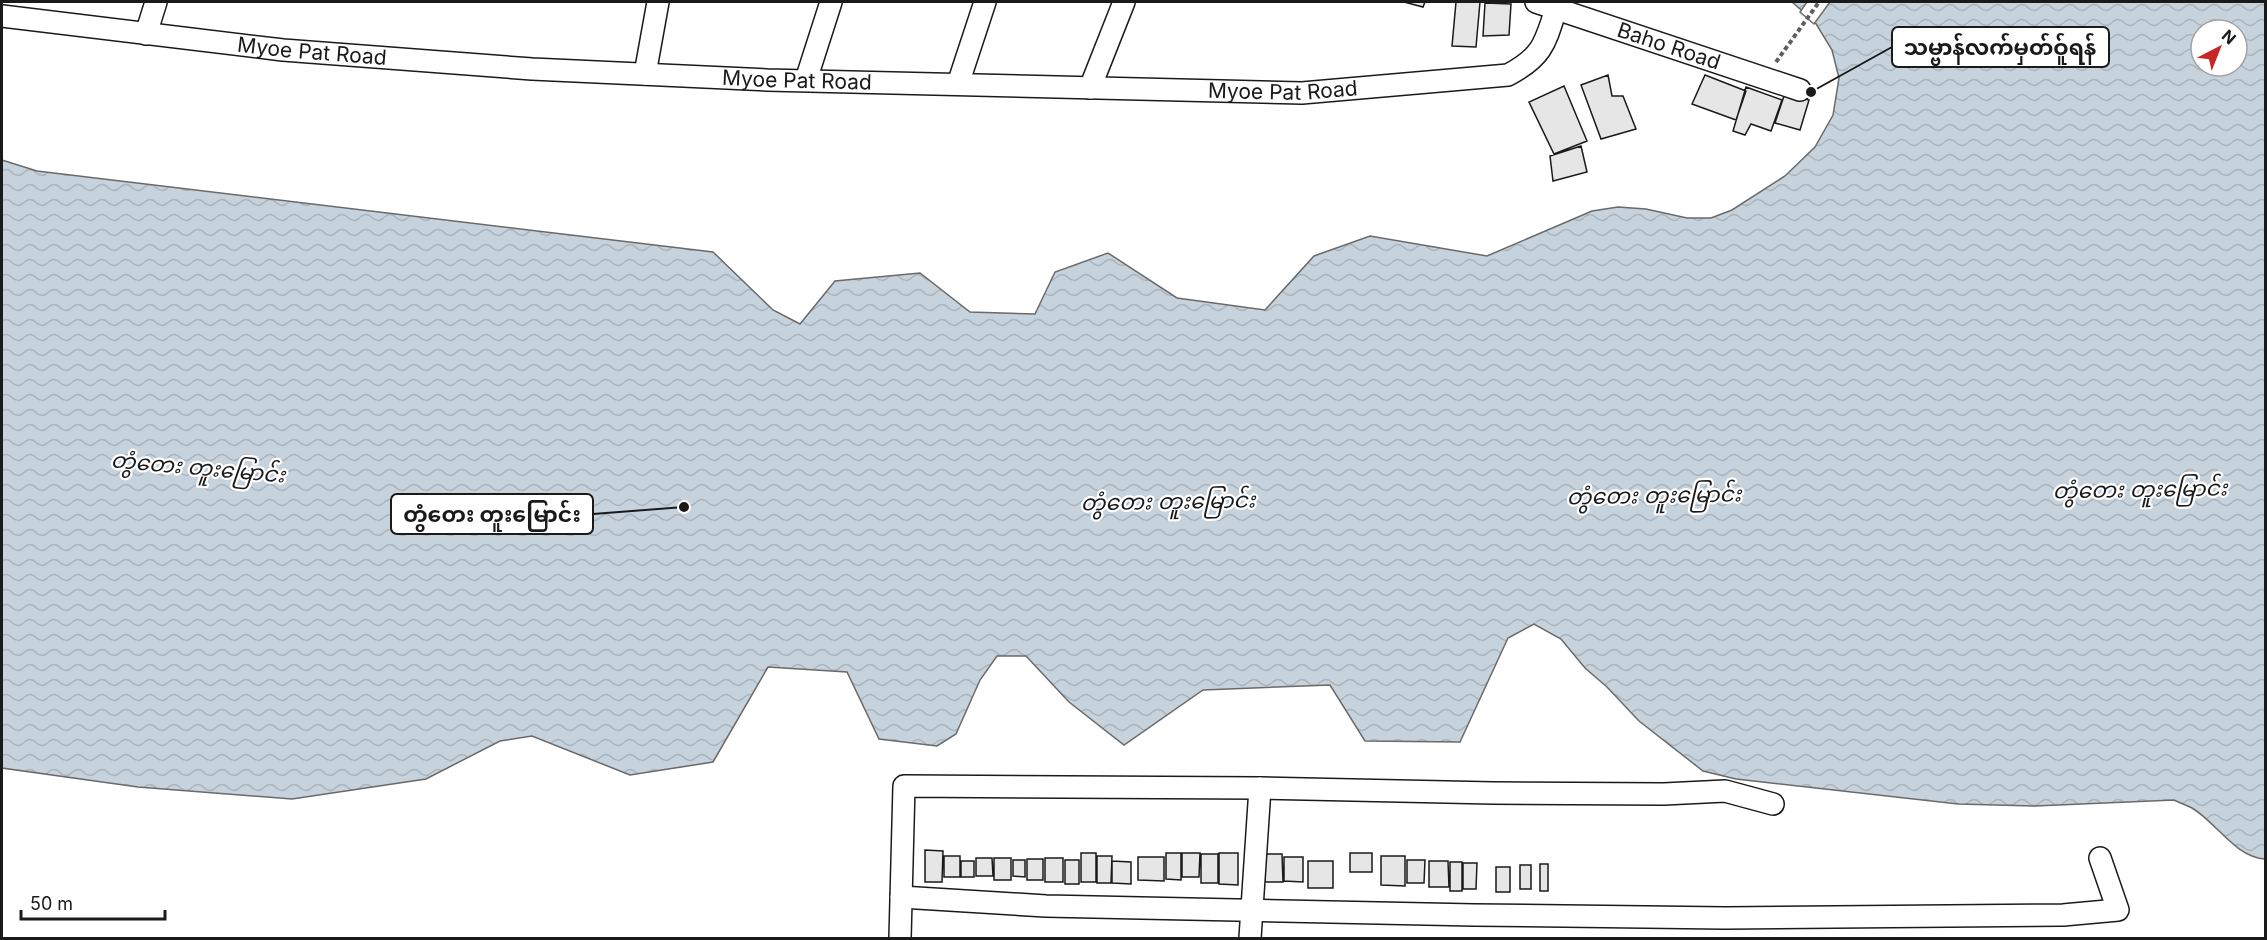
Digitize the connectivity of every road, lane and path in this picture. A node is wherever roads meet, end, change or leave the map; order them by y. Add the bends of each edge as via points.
1 (156, 2) edge
2 (658, 2) edge
3 (831, 2) edge
4 (985, 2) edge
5 (1124, 2) edge
6 (1536, 2) edge
7 (1819, 2) edge
8 (1556, 9) junction
9 (2, 16) edge
10 (146, 34) junction
11 (1778, 59) dead end
12 (645, 74) junction
13 (806, 80) junction
14 (958, 84) junction
15 (1090, 88) junction
16 (1800, 90) dead end
17 (1260, 788) junction
18 (1773, 804) dead end
19 (2100, 858) dead end
20 (901, 897) junction
21 (1252, 910) junction
22 (1800, 928) edge
23 (900, 939) edge
24 (1250, 939) edge

1 - 10 street
2 - 12 street
3 - 13 street
4 - 14 street
5 - 15 street
6 - 8 street, Baho Road
7 - 11 path
8 - 15 street, Myoe Pat Road via 1543,48 1528,65 1508,75 1302,93
8 - 16 street, Baho Road
9 - 10 street, Myoe Pat Road
10 - 12 street, Myoe Pat Road via 283,50
12 - 13 street, Myoe Pat Road
13 - 14 street, Myoe Pat Road
14 - 15 street, Myoe Pat Road
17 - 18 street via 1504,793 1725,791
17 - 20 street via 904,786
17 - 21 street
19 - 22 street via 2118,910
20 - 21 street via 1046,906
20 - 23 street
21 - 22 street
21 - 24 street

